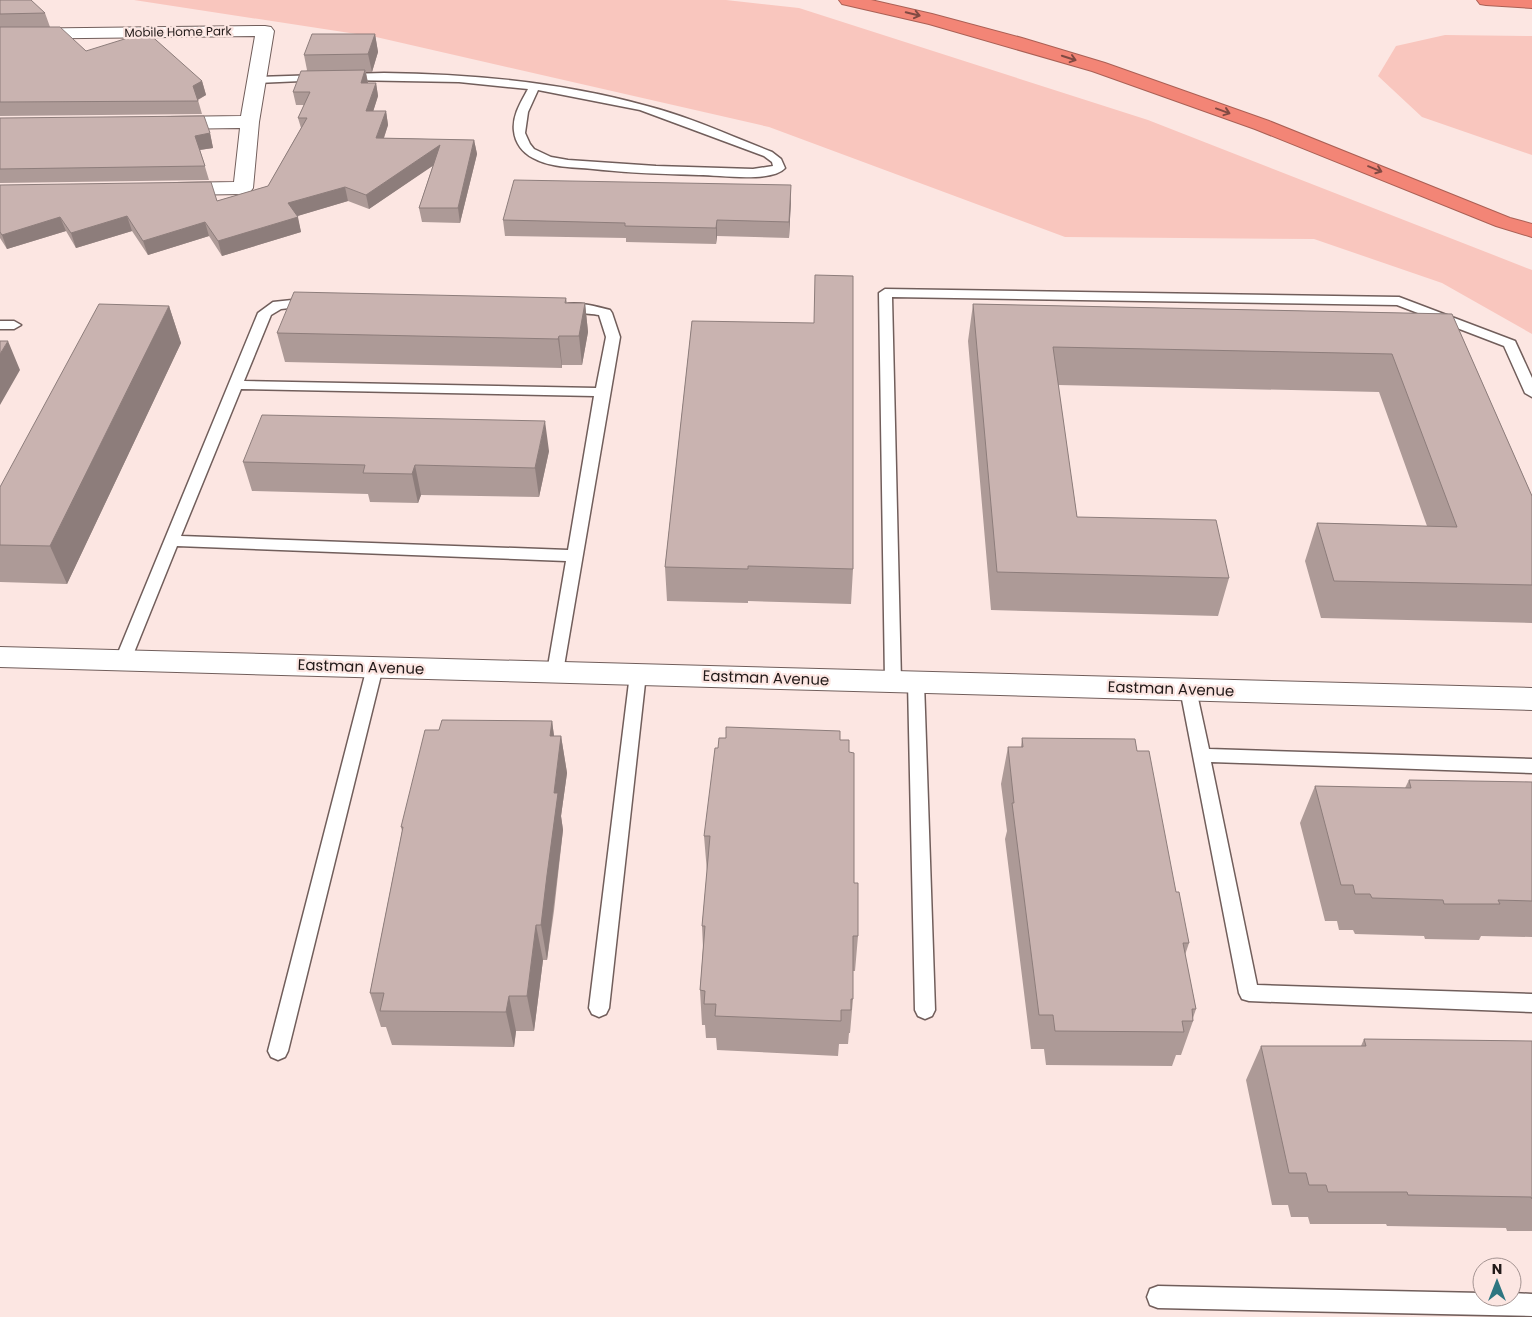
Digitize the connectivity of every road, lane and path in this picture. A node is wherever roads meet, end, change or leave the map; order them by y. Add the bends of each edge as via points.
1 (848, 0) edge
2 (1486, 0) edge
3 (1532, 2) edge
4 (0, 34) edge
5 (257, 80) junction
6 (535, 86) junction
7 (250, 122) junction
8 (154, 123) edge
9 (155, 189) edge
10 (1503, 222) junction
11 (1532, 231) edge
12 (1532, 238) edge
13 (321, 302) edge
14 (556, 308) edge
15 (0, 325) edge
16 (14, 325) dead end
17 (236, 385) junction
18 (602, 392) junction
19 (1532, 392) edge
20 (172, 541) junction
21 (575, 556) junction
22 (0, 657) edge
23 (123, 660) junction
24 (375, 667) junction
25 (555, 672) junction
26 (638, 674) junction
27 (905, 681) junction
28 (1188, 689) junction
29 (1532, 699) edge
30 (1201, 755) junction
31 (1532, 766) edge
32 (1532, 1003) edge
33 (599, 1008) dead end
34 (925, 1010) dead end
35 (278, 1051) dead end
36 (1158, 1297) dead end
37 (1532, 1305) edge

1 -> 10 highway via 1010,38 1139,81 1289,135
2 - 3 highway
4 - 5 street, Mobile Home Park via 264,31
5 - 6 lane via 418,78
5 - 7 street, Mobile Home Park
6 - 6 lane via 645,109 768,154 776,159 779,168 743,173 626,169 553,162 528,150 521,139 522,113
7 - 8 street
7 - 9 street, Mobile Home Park via 243,188
10 - 11 highway
10 - 12 highway
13 - 17 lane via 278,305 265,313
14 - 18 lane via 586,308 605,313 614,337
15 - 16 lane
17 - 18 lane
17 - 20 lane
18 - 21 lane
19 - 27 lane via 1510,344 1399,301 885,293
20 - 21 lane
20 - 23 lane
21 - 25 lane
22 - 23 street, Eastman Avenue
23 - 24 street, Eastman Avenue
24 - 25 street, Eastman Avenue
24 - 35 lane
25 - 26 street, Eastman Avenue
26 - 27 street, Eastman Avenue
26 - 33 lane
27 - 28 street, Eastman Avenue
27 - 34 lane
28 - 29 street, Eastman Avenue
28 - 30 lane
30 - 31 lane
30 - 32 lane via 1249,993
36 - 37 lane

